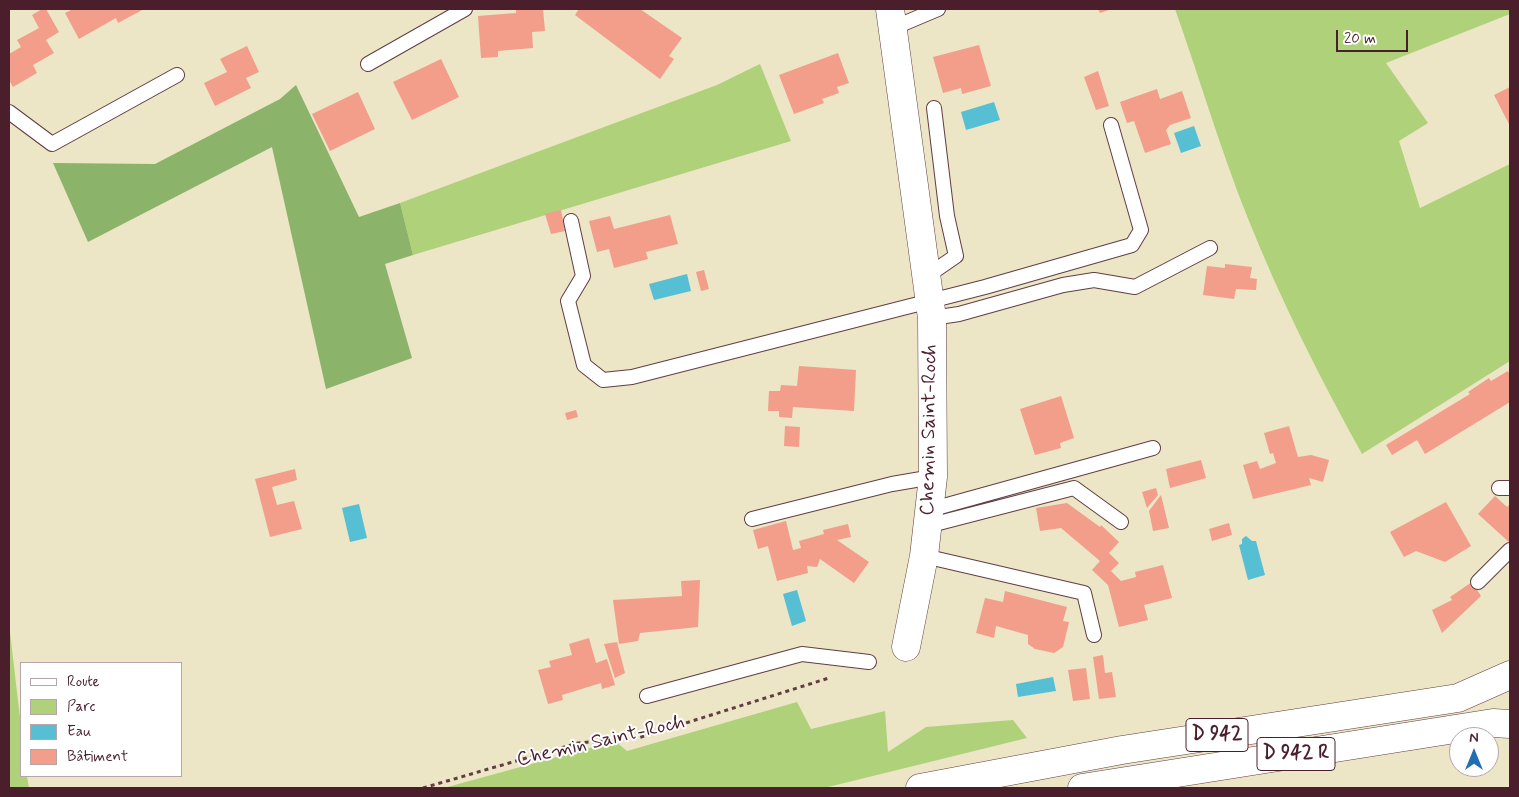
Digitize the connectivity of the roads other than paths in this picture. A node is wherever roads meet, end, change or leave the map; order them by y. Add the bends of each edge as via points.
1 (465, 9) edge
2 (938, 9) edge
3 (892, 19) edge
4 (368, 64) dead end
5 (177, 75) dead end
6 (934, 108) dead end
7 (9, 112) edge
8 (1111, 124) dead end
9 (571, 221) dead end
10 (1210, 248) dead end
11 (930, 298) junction
12 (1153, 448) dead end
13 (933, 477) junction
14 (928, 518) junction
15 (752, 519) dead end
16 (1121, 522) dead end
17 (1510, 550) edge
18 (924, 556) junction
19 (1478, 582) dead end
20 (1094, 635) dead end
21 (906, 647) dead end
22 (869, 662) road end
23 (1510, 675) edge
24 (647, 696) dead end
25 (1510, 724) edge
26 (920, 788) edge
27 (1082, 788) edge

1 - 4 lane
2 - 3 lane
3 - 11 main road, Chemin Saint-Roch
5 - 7 lane via 52,144
6 - 11 lane via 947,216 956,256
8 - 11 lane via 1141,230 1132,245
9 - 11 lane via 583,276 568,302 584,365 604,380 632,378
10 - 11 lane via 1134,287 1094,280 1063,285 959,314
11 - 13 main road, Chemin Saint-Roch
12 - 14 lane
13 - 14 main road, Chemin Saint-Roch
13 - 15 lane
14 - 16 lane via 1074,488
14 - 18 main road, Chemin Saint-Roch
17 - 19 lane
18 - 20 lane via 1084,593
18 - 21 main road, Chemin Saint-Roch
22 - 24 lane via 802,654
23 - 26 main road, D 942 via 1458,698 1112,752
25 - 27 main road, D 942 R via 1492,723

